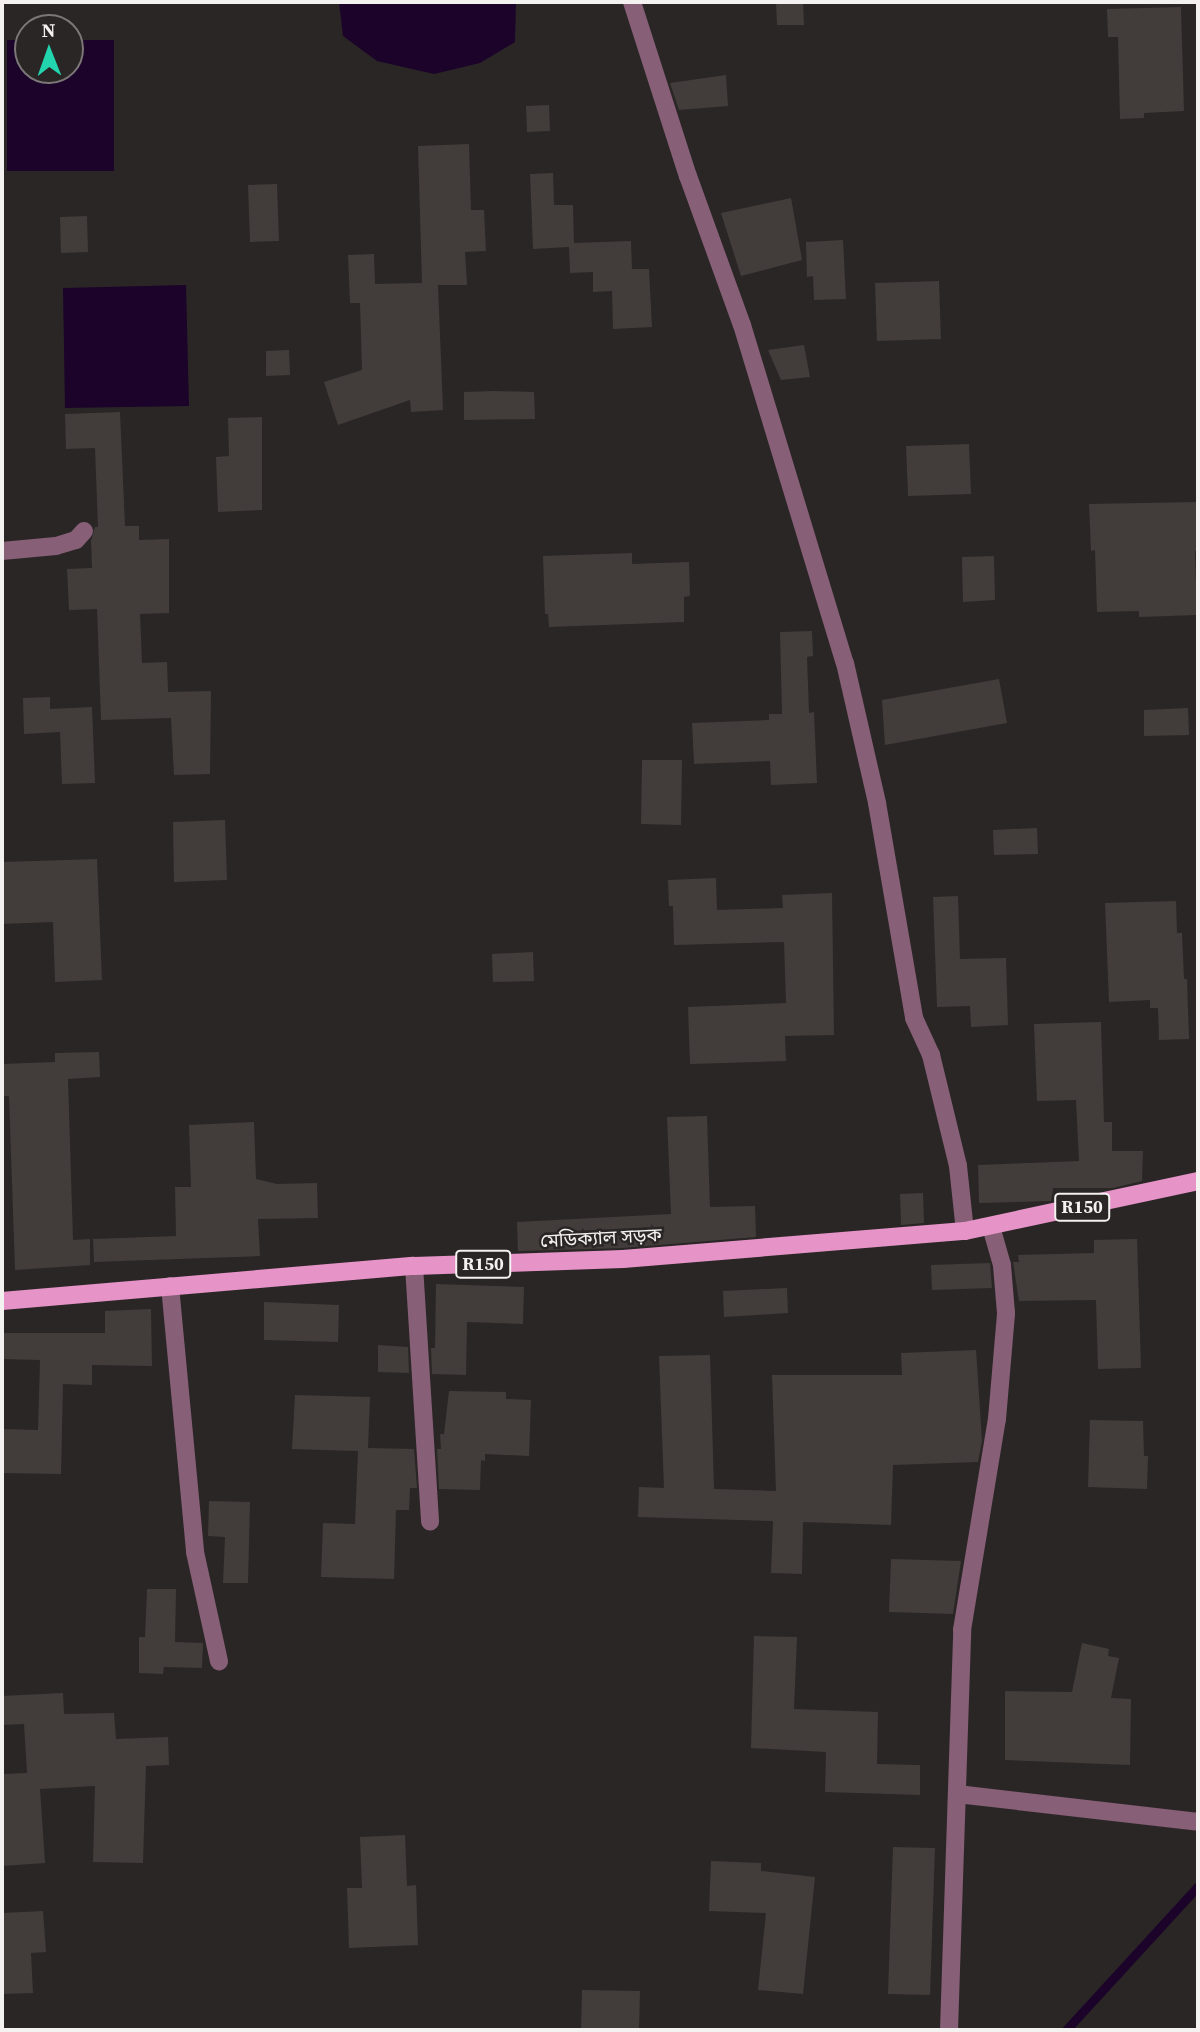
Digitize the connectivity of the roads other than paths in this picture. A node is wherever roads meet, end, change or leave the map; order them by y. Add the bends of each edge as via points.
1 (632, 2) edge
2 (85, 531) dead end
3 (2, 551) edge
4 (1198, 1181) edge
5 (991, 1227) junction
6 (965, 1231) junction
7 (414, 1266) junction
8 (170, 1286) junction
9 (2, 1301) edge
10 (430, 1521) dead end
11 (219, 1661) dead end
12 (957, 1794) junction
13 (1198, 1822) edge
14 (949, 2030) edge

1 - 6 street via 742,324 845,663 877,803 914,1018 931,1055 958,1166
2 - 3 street via 76,540 56,546
4 - 5 main road, মেডিক্যাল সড়ক / R150
5 - 6 main road, মেডিক্যাল সড়ক / R150
5 - 12 street via 1002,1265 1006,1313 997,1419 962,1630
6 - 7 main road, মেডিক্যাল সড়ক / R150 via 623,1259
7 - 8 main road, মেডিক্যাল সড়ক / R150
7 - 10 street
8 - 9 main road, মেডিক্যাল সড়ক / R150
8 - 11 street via 195,1552
12 - 13 street
12 - 14 street

